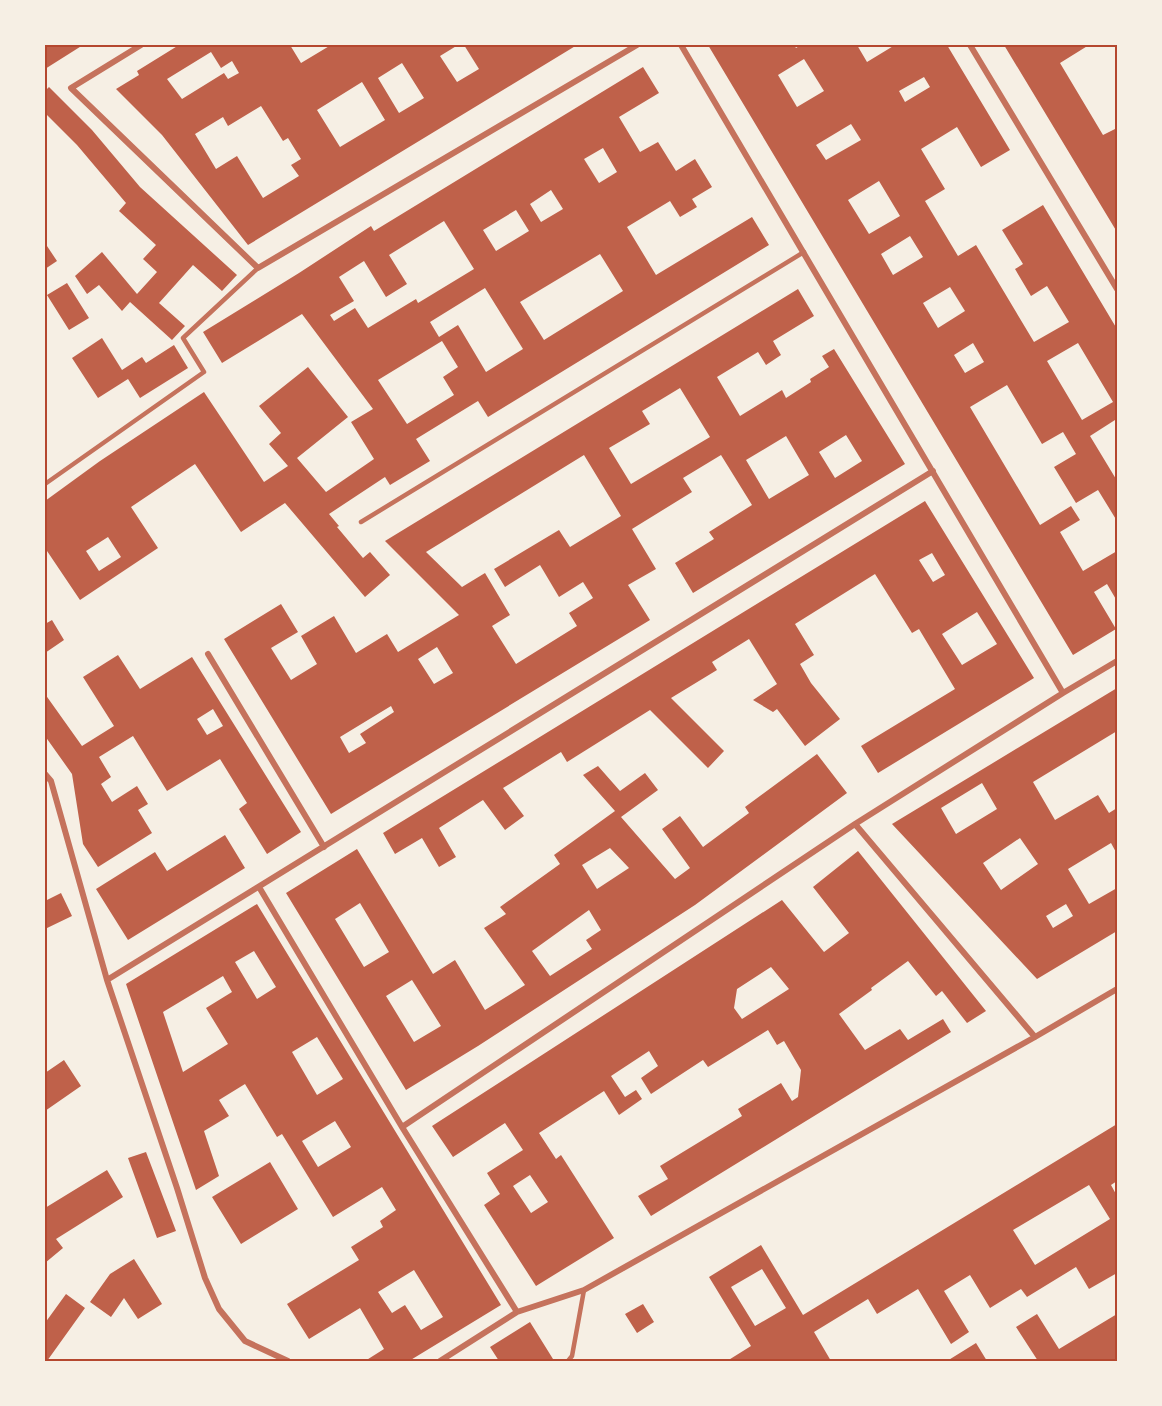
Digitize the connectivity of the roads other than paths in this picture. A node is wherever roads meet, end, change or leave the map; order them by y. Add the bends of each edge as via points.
1 (141, 45) edge
2 (637, 45) edge
3 (681, 45) edge
4 (970, 45) edge
5 (804, 252) junction
6 (258, 268) junction
7 (1117, 289) edge
8 (933, 471) junction
9 (45, 484) edge
10 (361, 522) dead end
11 (208, 654) dead end
12 (1117, 662) edge
13 (1064, 693) junction
14 (45, 774) edge
15 (855, 824) junction
16 (324, 847) junction
17 (258, 887) junction
18 (108, 980) junction
19 (1117, 989) edge
20 (1035, 1037) junction
21 (402, 1127) junction
22 (584, 1290) junction
23 (517, 1312) junction
24 (288, 1361) edge
25 (440, 1361) edge
26 (568, 1361) edge

1 - 6 street via 71,88
2 - 6 street
3 - 5 street
4 - 7 street
5 - 8 street
5 - 10 lane
6 - 9 lane via 183,338 204,372
8 - 13 street
8 - 16 street
11 - 16 street
12 - 13 street
13 - 15 street
14 - 18 street via 51,781
15 - 20 street
15 - 21 street
16 - 17 street
17 - 18 street
17 - 21 street
18 - 24 street via 205,1278 219,1309 245,1341
19 - 20 street
20 - 22 street
21 - 23 street
22 - 23 street
22 - 26 lane
23 - 25 street

